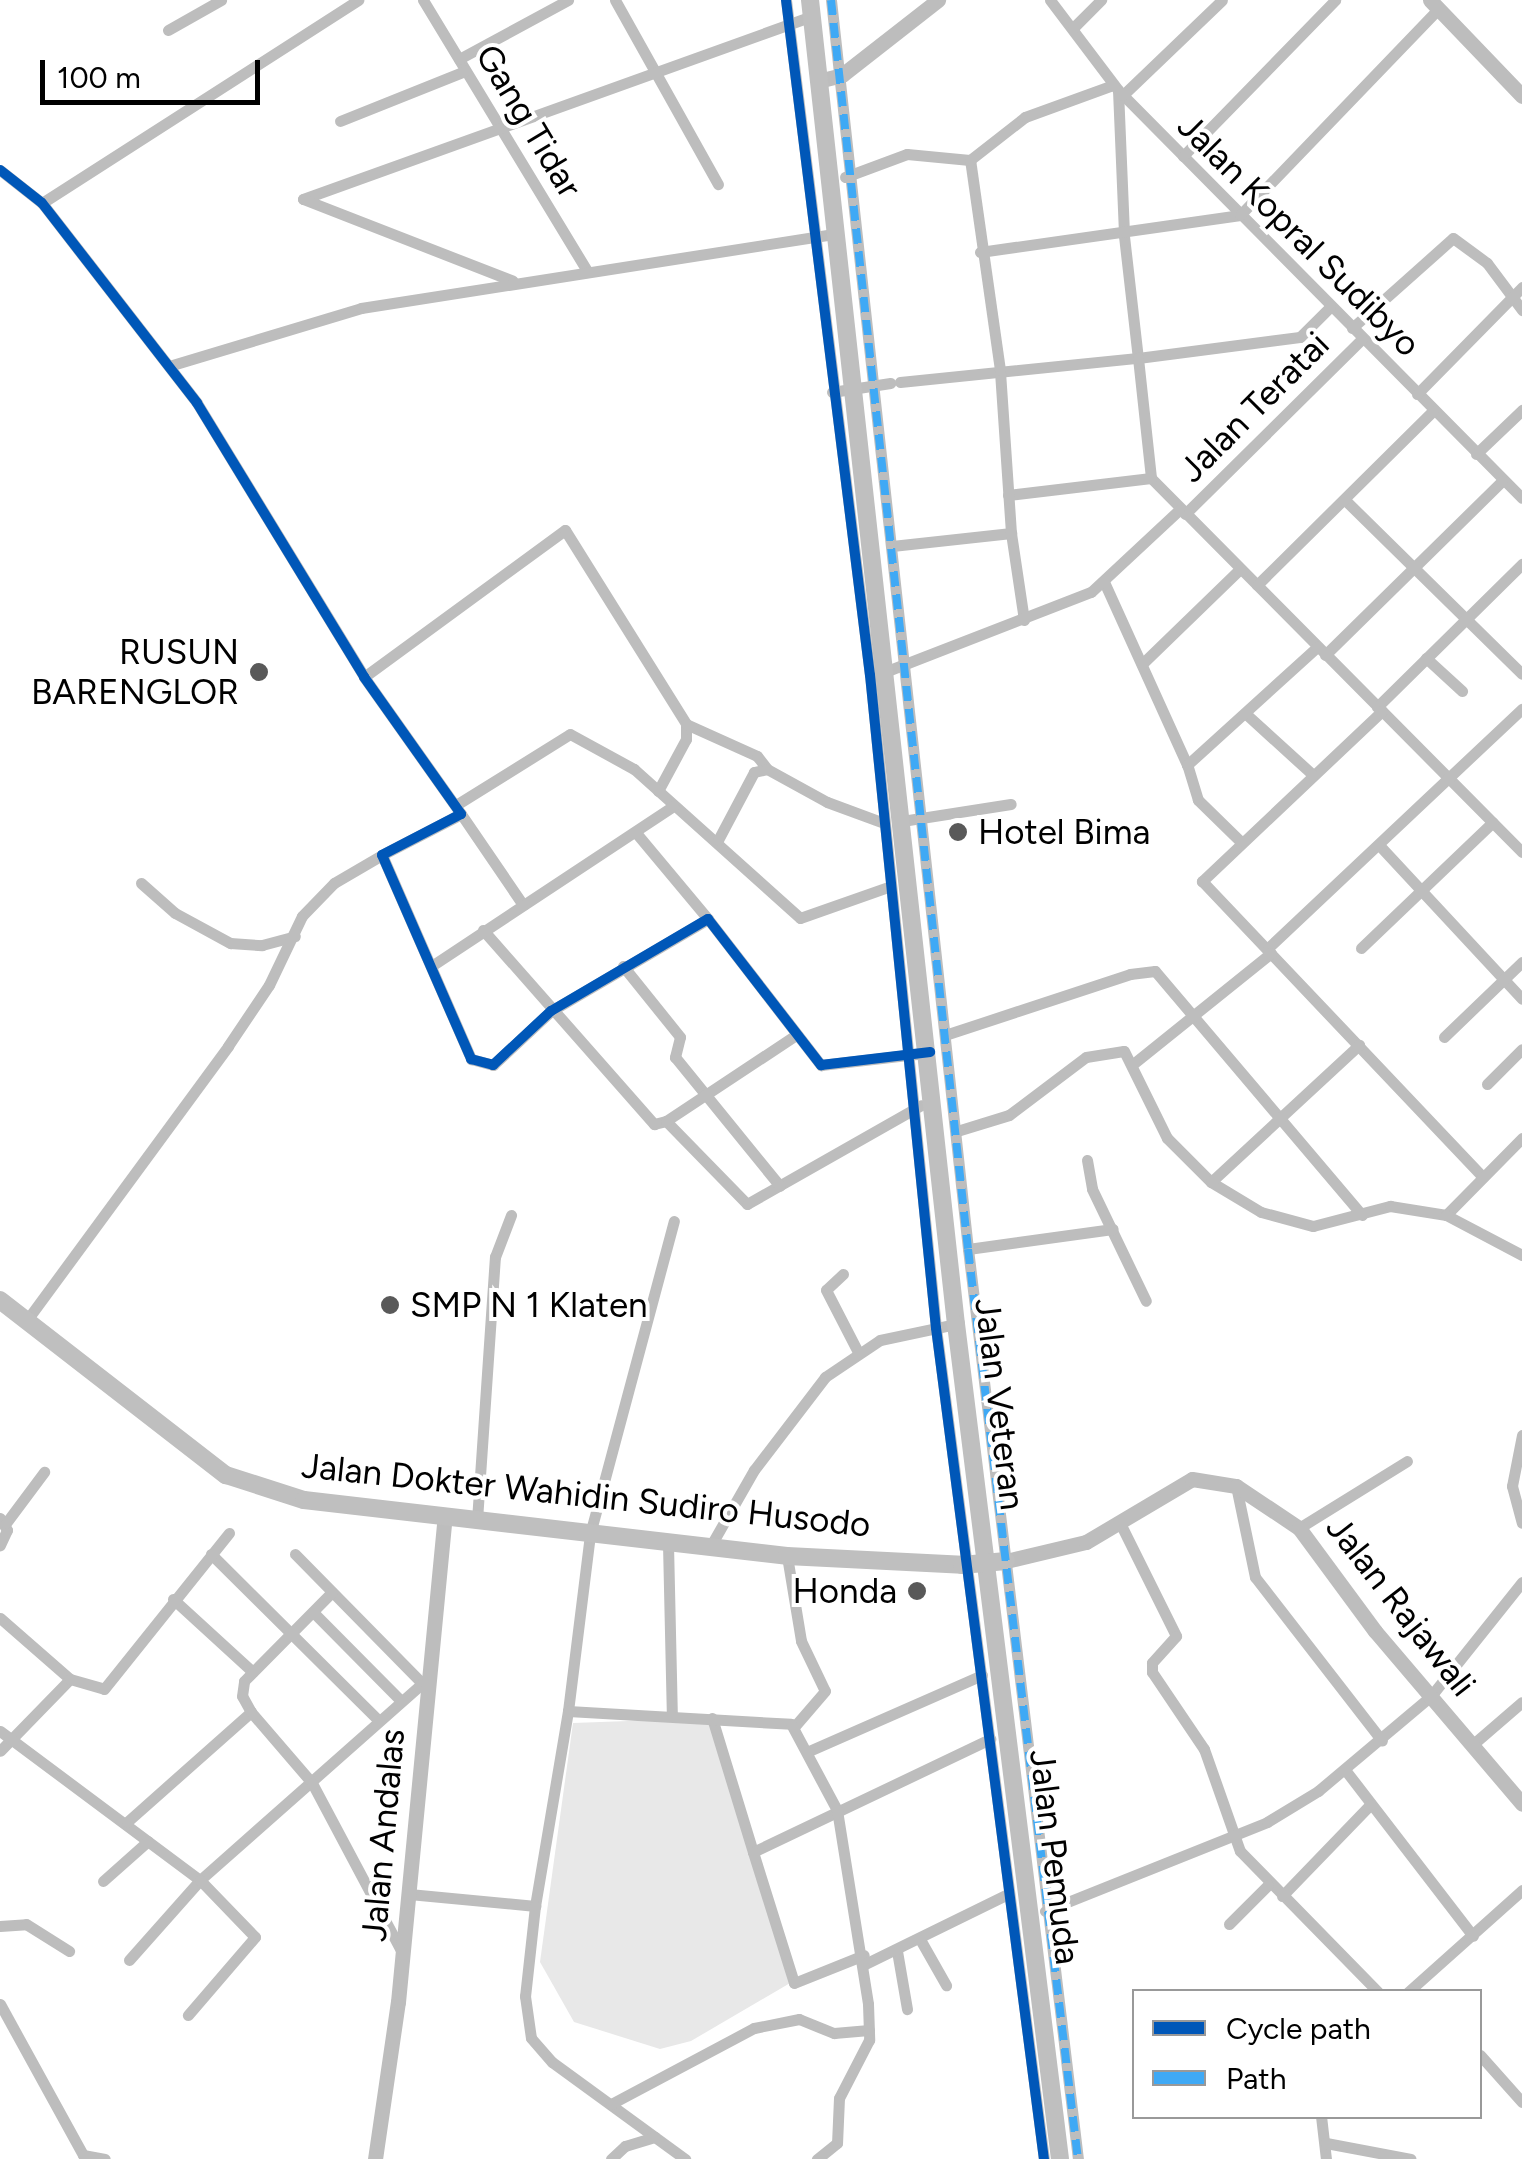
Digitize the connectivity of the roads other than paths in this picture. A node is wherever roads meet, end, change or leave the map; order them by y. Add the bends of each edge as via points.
1 (221, 0) edge
2 (358, 0) edge
3 (423, 0) edge
4 (568, 0) edge
5 (615, 0) edge
6 (786, 0) edge
7 (831, 0) edge
8 (938, 0) edge
9 (1050, 0) edge
10 (1101, 0) edge
11 (1222, 0) edge
12 (1335, 0) edge
13 (1434, 4) edge
14 (811, 8) edge
15 (788, 22) junction
16 (1073, 28) junction
17 (168, 30) dead end
18 (462, 65) junction
19 (655, 70) junction
20 (842, 75) junction
21 (822, 80) junction
22 (1118, 90) junction
23 (1522, 96) edge
24 (340, 121) dead end
25 (505, 128) junction
26 (1183, 156) junction
27 (970, 160) junction
28 (0, 170) edge
29 (839, 178) junction
30 (718, 184) dead end
31 (42, 203) junction
32 (1240, 215) junction
33 (835, 234) junction
34 (1124, 236) junction
35 (811, 239) junction
36 (980, 252) junction
37 (587, 271) junction
38 (517, 283) junction
39 (1522, 287) edge
40 (1510, 299) junction
41 (1330, 307) junction
42 (1522, 310) edge
43 (1352, 328) junction
44 (1362, 339) junction
45 (1138, 358) junction
46 (168, 366) junction
47 (1000, 370) junction
48 (874, 386) junction
49 (853, 390) junction
50 (832, 392) junction
51 (1417, 394) junction
52 (1522, 410) edge
53 (1434, 411) junction
54 (1476, 454) junction
55 (1151, 478) junction
56 (1502, 480) junction
57 (1008, 495) junction
58 (1522, 498) edge
59 (1345, 500) junction
60 (1182, 512) junction
61 (1011, 533) junction
62 (892, 546) junction
63 (1522, 564) edge
64 (1414, 566) junction
65 (1240, 569) junction
66 (1105, 584) junction
67 (1256, 585) junction
68 (1466, 618) junction
69 (1024, 620) junction
70 (1321, 651) junction
71 (1426, 658) junction
72 (1143, 663) junction
73 (906, 668) junction
74 (877, 673) junction
75 (1522, 674) edge
76 (364, 677) junction
77 (1462, 692) dead end
78 (1380, 709) junction
79 (1522, 710) edge
80 (1246, 714) junction
81 (686, 724) junction
82 (1187, 765) junction
83 (767, 769) junction
84 (1313, 776) junction
85 (1452, 779) junction
86 (658, 791) junction
87 (1012, 804) dead end
88 (672, 806) junction
89 (459, 809) junction
90 (924, 818) junction
91 (893, 822) junction
92 (1494, 822) junction
93 (638, 834) junction
94 (718, 840) junction
95 (1240, 840) junction
96 (1379, 845) junction
97 (1521, 849) edge
98 (382, 855) junction
99 (141, 883) dead end
100 (891, 886) junction
101 (1422, 890) junction
102 (523, 905) junction
103 (708, 919) junction
104 (483, 930) junction
105 (295, 936) junction
106 (1360, 948) dead end
107 (1270, 950) junction
108 (1522, 962) edge
109 (433, 966) junction
110 (623, 966) junction
111 (1504, 980) junction
112 (1522, 999) edge
113 (551, 1011) junction
114 (1196, 1016) junction
115 (796, 1034) junction
116 (948, 1034) junction
117 (1444, 1037) dead end
118 (1359, 1045) junction
119 (1522, 1049) edge
120 (930, 1052) junction
121 (909, 1056) junction
122 (1133, 1064) junction
123 (1487, 1084) dead end
124 (704, 1095) junction
125 (935, 1102) junction
126 (915, 1107) junction
127 (666, 1121) junction
128 (1278, 1121) junction
129 (957, 1131) junction
130 (1522, 1138) edge
131 (1087, 1160) dead end
132 (1483, 1177) junction
133 (1211, 1182) junction
134 (780, 1186) junction
135 (1362, 1214) junction
136 (511, 1215) dead end
137 (1446, 1215) junction
138 (674, 1221) dead end
139 (1113, 1228) junction
140 (968, 1249) junction
141 (1522, 1255) edge
142 (843, 1274) dead end
143 (1146, 1301) dead end
144 (2, 1304) edge
145 (27, 1320) junction
146 (956, 1324) junction
147 (936, 1328) junction
148 (858, 1352) junction
149 (1522, 1435) edge
150 (1408, 1461) dead end
151 (44, 1472) dead end
152 (1236, 1486) junction
153 (446, 1516) junction
154 (477, 1520) junction
155 (3, 1521) edge
156 (1522, 1524) edge
157 (1120, 1526) junction
158 (1299, 1528) junction
159 (229, 1532) dead end
160 (590, 1534) junction
161 (0, 1544) edge
162 (668, 1544) junction
163 (710, 1547) junction
164 (211, 1554) junction
165 (295, 1554) dead end
166 (787, 1556) junction
167 (988, 1563) junction
168 (1522, 1582) edge
169 (332, 1592) junction
170 (173, 1599) junction
171 (313, 1612) junction
172 (0, 1618) edge
173 (289, 1633) junction
174 (254, 1672) junction
175 (982, 1675) junction
176 (70, 1678) junction
177 (424, 1680) junction
178 (1431, 1696) junction
179 (398, 1699) junction
180 (1522, 1702) edge
181 (568, 1710) junction
182 (251, 1712) junction
183 (672, 1714) junction
184 (712, 1718) junction
185 (376, 1719) junction
186 (794, 1727) junction
187 (0, 1731) edge
188 (990, 1740) junction
189 (1382, 1741) junction
190 (12, 1742) junction
191 (1471, 1746) junction
192 (0, 1751) edge
193 (809, 1752) junction
194 (1346, 1771) junction
195 (312, 1783) junction
196 (1522, 1804) edge
197 (1370, 1805) junction
198 (837, 1810) junction
199 (127, 1822) junction
200 (1232, 1837) junction
201 (148, 1840) junction
202 (753, 1852) junction
203 (200, 1880) junction
204 (102, 1881) dead end
205 (1268, 1884) junction
206 (1522, 1890) edge
207 (409, 1894) junction
208 (1008, 1894) junction
209 (1282, 1896) junction
210 (535, 1906) junction
211 (1040, 1912) junction
212 (1229, 1924) dead end
213 (0, 1926) edge
214 (1473, 1936) junction
215 (921, 1940) junction
216 (69, 1951) dead end
217 (897, 1951) junction
218 (402, 1952) junction
219 (129, 1960) dead end
220 (865, 1960) junction
221 (946, 1985) dead end
222 (1375, 1989) edge
223 (1418, 1989) edge
224 (0, 2004) edge
225 (906, 2009) dead end
226 (188, 2016) dead end
227 (869, 2030) junction
228 (1482, 2056) edge
229 (1522, 2080) edge
230 (1512, 2092) junction
231 (1522, 2102) edge
232 (611, 2104) junction
233 (1322, 2119) edge
234 (629, 2120) junction
235 (655, 2137) junction
236 (1326, 2143) junction
237 (625, 2146) junction
238 (82, 2157) edge
239 (105, 2159) edge
240 (374, 2159) edge
241 (611, 2159) edge
242 (685, 2159) edge
243 (817, 2159) edge
244 (1044, 2159) edge
245 (1060, 2159) edge
246 (1078, 2159) edge
247 (1326, 2159) edge
248 (1410, 2159) edge

1 - 17 street
2 - 31 street
3 - 18 street, Gang Tidar
4 - 18 street
5 - 19 street
6 - 15 street
7 - 20 street
8 - 20 street
9 - 16 street, Jalan Kopral Sudibyo
10 - 16 street
11 - 22 street
12 - 26 street
13 - 23 street
13 - 32 street
14 - 15 street
14 - 21 main road, Jalan Veteran
15 - 19 street
15 - 35 street
16 - 22 street, Jalan Kopral Sudibyo
18 - 24 street
18 - 25 street, Gang Tidar
19 - 25 street
19 - 30 street
20 - 21 street
20 - 29 street
21 - 29 main road, Jalan Veteran
22 - 26 street, Jalan Kopral Sudibyo
22 - 27 street via 1025,116
22 - 34 street
25 - 37 street, Gang Tidar
25 - 38 street via 303,199
26 - 32 street, Jalan Kopral Sudibyo
27 - 29 street via 907,154
27 - 36 street
28 - 31 street
29 - 33 main road, Jalan Veteran
29 - 48 street
31 - 46 street
32 - 34 street
32 - 41 street, Jalan Kopral Sudibyo
33 - 35 street
33 - 49 main road, Jalan Veteran
34 - 36 street
34 - 45 street
35 - 37 street
35 - 50 street
36 - 47 street
37 - 38 street
38 - 46 street via 330,315
39 - 40 street
40 - 42 street
40 - 43 street via 1488,262 1453,238
40 - 51 street
41 - 43 street, Jalan Kopral Sudibyo
41 - 45 street via 1300,337
43 - 44 street, Jalan Kopral Sudibyo
44 - 51 street, Jalan Kopral Sudibyo
44 - 60 street, Jalan Teratai
45 - 47 street
45 - 55 street
46 - 76 street via 252,487
47 - 48 street
47 - 57 street
48 - 49 street
48 - 62 street
49 - 50 street
49 - 74 main road, Jalan Veteran
50 - 74 street
51 - 53 street, Jalan Kopral Sudibyo
52 - 54 street
53 - 54 street, Jalan Kopral Sudibyo
53 - 59 street
54 - 56 street, Jalan Kopral Sudibyo
55 - 57 street
55 - 60 street
56 - 58 street, Jalan Kopral Sudibyo
56 - 64 street
57 - 61 street
59 - 64 street
59 - 67 street
60 - 65 street
60 - 66 street, Jalan Teratai
61 - 62 street
61 - 69 street
62 - 73 street
63 - 68 street
64 - 68 street
64 - 70 street
65 - 67 street
65 - 72 street
66 - 69 street
66 - 72 street
67 - 70 street
68 - 71 street
68 - 75 street
69 - 73 street
70 - 78 street
70 - 80 street
71 - 77 street
71 - 78 street
72 - 82 street
73 - 74 street
73 - 90 street
74 - 91 main road, Jalan Veteran
76 - 81 street via 564,529
76 - 89 street
78 - 84 street
78 - 85 street
79 - 85 street
80 - 82 street
80 - 84 street
81 - 83 street via 757,756
81 - 86 street via 686,739
82 - 95 street via 1198,800
83 - 91 street via 827,802
83 - 94 street via 754,772
84 - 95 street
85 - 92 street
85 - 96 street
86 - 88 street
86 - 89 street via 620,760 570,734
87 - 90 street
88 - 93 street
88 - 94 street
89 - 98 street
89 - 102 street
90 - 91 street
90 - 116 street
91 - 100 street
91 - 120 main road, Jalan Veteran
92 - 97 street
92 - 101 street
93 - 102 street
93 - 103 street
94 - 100 street via 800,918
95 - 107 street via 1202,881
96 - 101 street
96 - 107 street
98 - 105 street via 322,893
98 - 109 street
99 - 105 street via 175,912 230,943 262,945
100 - 121 street
101 - 106 street
101 - 111 street
102 - 104 street
103 - 110 street
103 - 115 street
104 - 109 street
104 - 113 street
105 - 145 street via 256,1004
107 - 114 street
107 - 118 street
108 - 111 street
109 - 113 street via 452,1025 480,1065 494,1065
110 - 113 street
110 - 124 street via 680,1036 675,1057
111 - 112 street
111 - 117 street
113 - 127 street via 654,1124
114 - 116 street via 1149,969
114 - 122 street
114 - 128 street
115 - 121 street via 822,1065
115 - 124 street
116 - 129 street
118 - 128 street
118 - 132 street
119 - 123 street
120 - 121 street
120 - 125 main road, Jalan Veteran
121 - 126 street
122 - 129 street via 1118,1050 1086,1057 1009,1115
122 - 133 street via 1161,1131
124 - 127 street
124 - 134 street
125 - 126 street
125 - 146 main road, Jalan Veteran
126 - 134 street
126 - 147 street
127 - 134 street via 742,1201
128 - 133 street
128 - 135 street
129 - 140 street
130 - 132 street
131 - 139 street via 1092,1190
132 - 137 street
133 - 135 street via 1261,1212 1298,1224 1329,1225
135 - 137 street via 1390,1206
136 - 154 street via 495,1257
137 - 141 street
138 - 160 street
139 - 140 street
139 - 143 street
140 - 167 street
142 - 148 street via 826,1290
144 - 145 main road, Jalan Dokter Wahidin Sudiro Husodo
145 - 153 main road, Jalan Dokter Wahidin Sudiro Husodo via 226,1475 304,1500
146 - 147 street
146 - 167 main road, Jalan Veteran
147 - 148 street
147 - 167 street
148 - 163 street via 814,1388 754,1470
149 - 156 street via 1512,1478
150 - 158 street
151 - 155 street
152 - 157 street, Jalan Rajawali via 1192,1479
152 - 158 street, Jalan Rajawali
152 - 189 street via 1255,1577
153 - 154 main road, Jalan Dokter Wahidin Sudiro Husodo
153 - 177 street, Jalan Andalas
154 - 160 main road, Jalan Dokter Wahidin Sudiro Husodo
155 - 161 street
157 - 167 street, Jalan Rajawali via 1052,1554
157 - 200 street via 1176,1636 1152,1672 1204,1749
158 - 178 street, Jalan Rajawali
159 - 164 street
160 - 162 main road, Jalan Dokter Wahidin Sudiro Husodo
160 - 181 street
162 - 163 main road, Jalan Dokter Wahidin Sudiro Husodo
162 - 183 street
163 - 166 main road, Jalan Dokter Wahidin Sudiro Husodo
164 - 170 street
164 - 173 street
165 - 169 street
166 - 167 main road, Jalan Dokter Wahidin Sudiro Husodo
166 - 186 street via 801,1641 824,1691
167 - 175 street
167 - 211 main road, Jalan Pemuda
168 - 178 street
169 - 171 street
169 - 177 street
170 - 174 street
170 - 176 street via 104,1689
171 - 173 street
171 - 179 street
172 - 176 street
173 - 174 street
173 - 185 street
174 - 182 street via 241,1689
175 - 188 street
175 - 193 street
176 - 190 street
177 - 179 street
177 - 207 street, Jalan Andalas
178 - 189 street
178 - 191 street, Jalan Rajawali
179 - 185 street
180 - 191 street
181 - 183 street
181 - 210 street
182 - 195 street
182 - 199 street
183 - 184 street
184 - 186 street
184 - 202 street
185 - 195 street
186 - 193 street
187 - 190 street
188 - 198 street
188 - 208 street
189 - 194 street
190 - 192 street
190 - 199 street
191 - 196 street, Jalan Rajawali
193 - 198 street
194 - 197 street
194 - 200 street via 1289,1810
195 - 203 street
195 - 218 street
197 - 209 street
197 - 214 street
198 - 202 street
198 - 220 street
199 - 201 street
200 - 205 street
200 - 211 street
201 - 203 street
201 - 204 street
202 - 220 street via 794,1983
203 - 219 street
203 - 226 street via 255,1937
205 - 209 street
205 - 212 street
206 - 214 street
207 - 210 street
207 - 218 street, Jalan Andalas
208 - 215 street
208 - 244 street
209 - 222 street
210 - 232 street via 525,1996 531,2038 552,2062
211 - 245 main road, Jalan Pemuda
211 - 246 street
213 - 216 street via 26,1924
214 - 223 street
215 - 217 street
215 - 221 street
217 - 220 street
217 - 225 street
218 - 240 street, Jalan Andalas
220 - 227 street
224 - 238 street
227 - 232 street via 834,2033 798,2019 754,2028
227 - 243 street via 840,2098 837,2143
228 - 230 street
229 - 230 street
230 - 231 street
232 - 234 street
233 - 236 street
234 - 235 street
234 - 237 street
235 - 237 street
235 - 242 street
236 - 247 street
236 - 248 street
237 - 241 street
238 - 239 street

